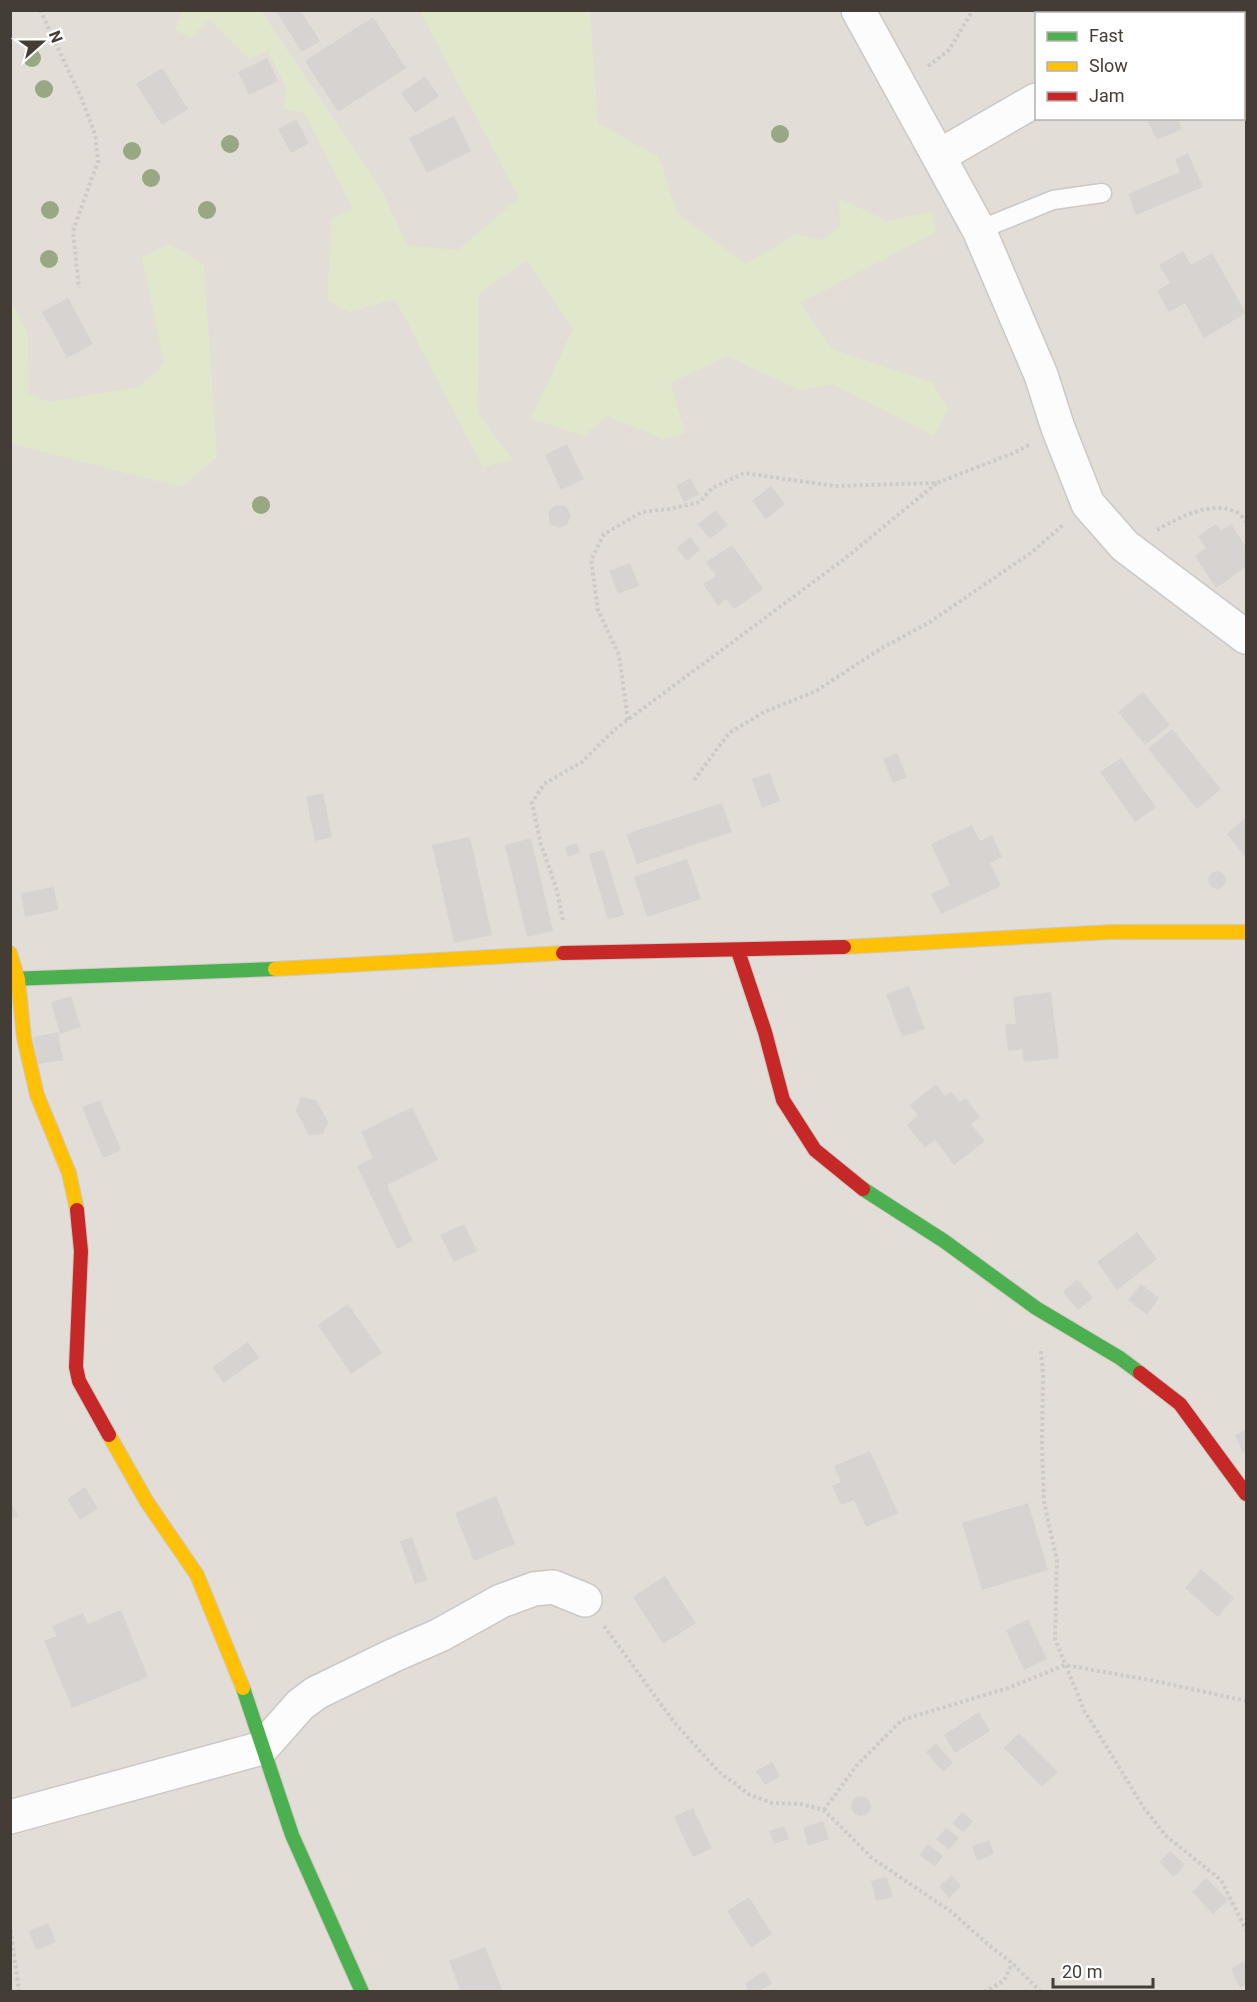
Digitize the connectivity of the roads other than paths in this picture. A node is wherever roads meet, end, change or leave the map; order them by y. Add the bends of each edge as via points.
1 (858, 10) edge
2 (1035, 101) edge
3 (939, 156) junction
4 (1101, 193) dead end
5 (979, 230) junction
6 (1246, 637) edge
7 (1246, 932) edge
8 (738, 951) junction
9 (10, 953) edge
10 (14, 979) edge
11 (1246, 1494) edge
12 (585, 1600) road end
13 (262, 1748) junction
14 (10, 1816) edge
15 (362, 1992) edge

1 - 3 street
2 - 3 street
3 - 5 street
4 - 5 lane via 1053,200
5 - 6 street via 1041,375 1088,504 1125,546
7 - 8 street via 1110,932
8 - 10 street via 561,953
8 - 11 street via 783,1101 815,1150 858,1185 1036,1308 1120,1358 1180,1404
9 - 10 street
10 - 13 street via 37,1095 69,1173 77,1205 81,1251 76,1367 79,1381 147,1502 197,1575 238,1671
12 - 13 street via 554,1587 534,1588 501,1601 440,1635 316,1693
13 - 14 street
13 - 15 street via 292,1835

